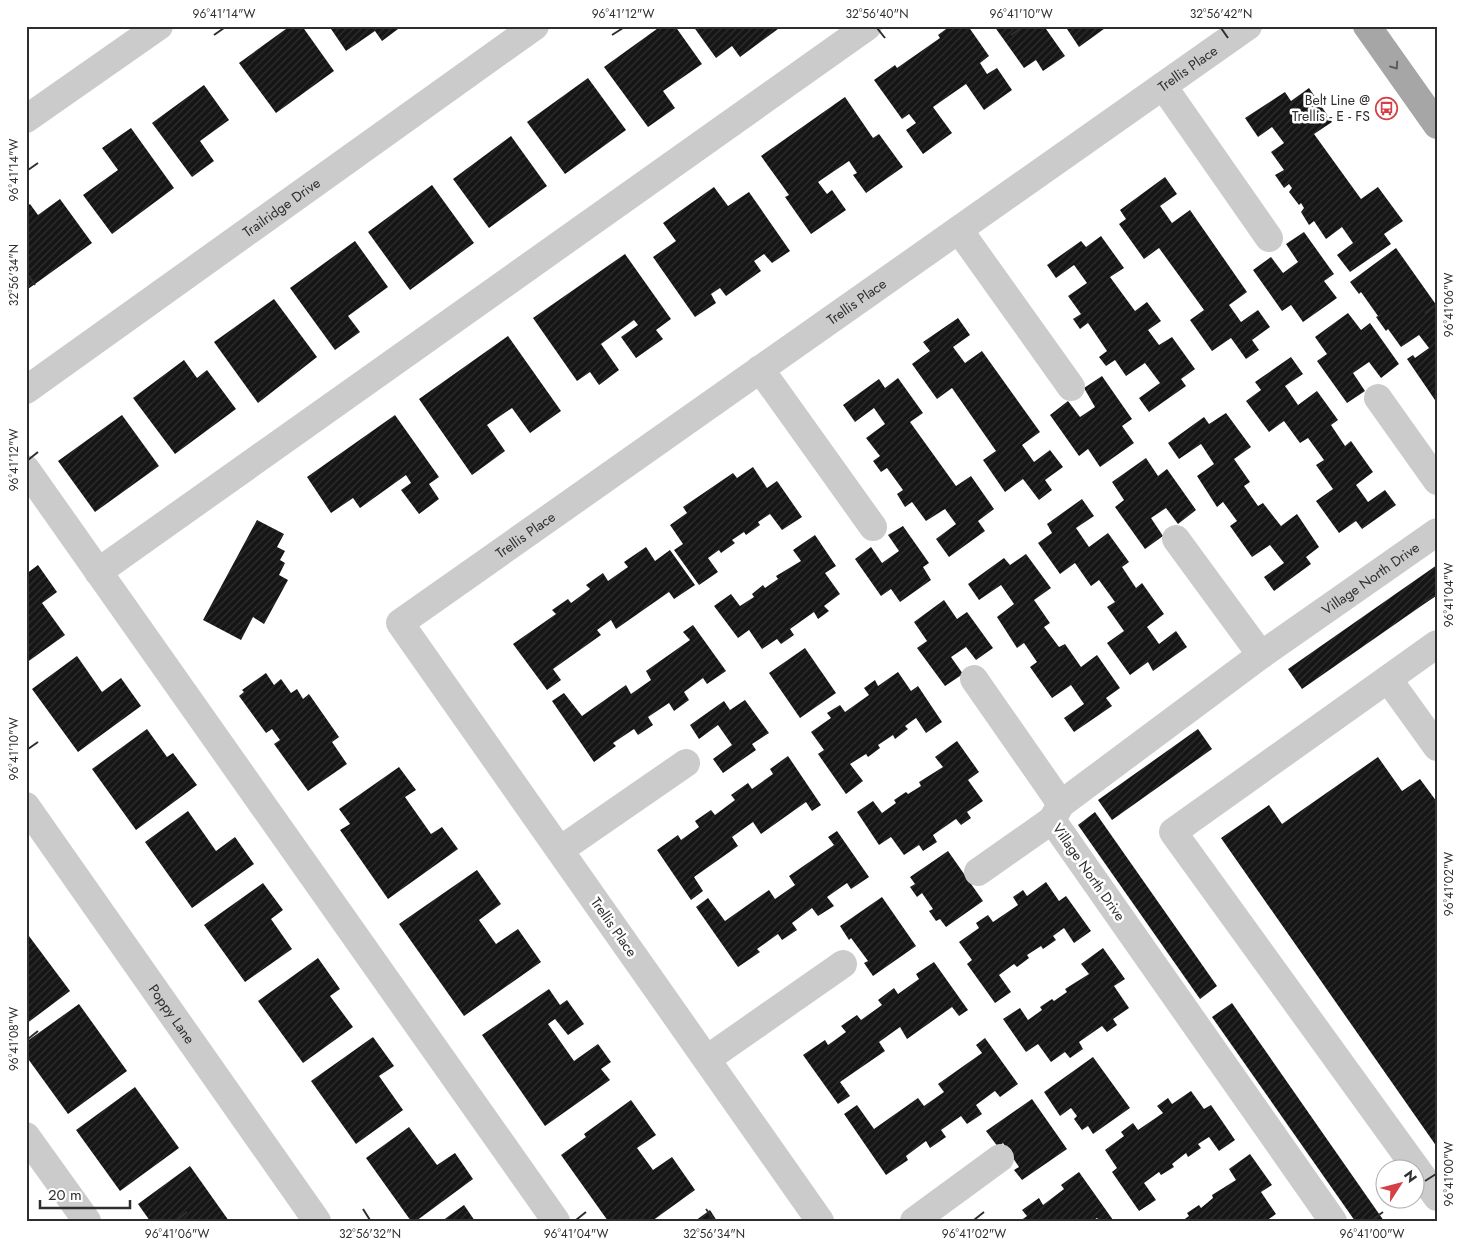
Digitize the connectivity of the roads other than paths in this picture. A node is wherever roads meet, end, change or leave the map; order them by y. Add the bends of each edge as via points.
1 (159, 26) edge
2 (535, 26) edge
3 (868, 26) edge
4 (1248, 26) edge
5 (1367, 26) edge
6 (1163, 86) junction
7 (26, 119) edge
8 (1437, 125) edge
9 (958, 230) junction
10 (1269, 238) dead end
11 (760, 370) junction
12 (1071, 388) dead end
13 (26, 390) edge
14 (1378, 398) dead end
15 (26, 469) edge
16 (1437, 482) edge
17 (873, 527) dead end
18 (1437, 532) edge
19 (1176, 539) dead end
20 (98, 572) junction
21 (1437, 644) edge
22 (1261, 655) junction
23 (974, 679) dead end
24 (1388, 679) junction
25 (1437, 747) edge
26 (686, 763) dead end
27 (26, 806) edge
28 (1056, 812) junction
29 (560, 850) junction
30 (978, 872) dead end
31 (843, 964) dead end
32 (707, 1059) junction
33 (26, 1136) edge
34 (1000, 1158) dead end
35 (1437, 1197) edge
36 (87, 1221) edge
37 (317, 1221) edge
38 (556, 1221) edge
39 (820, 1221) edge
40 (914, 1221) edge
41 (1332, 1221) edge

1 - 7 street
2 - 13 street, Trailridge Drive
3 - 20 street
4 - 6 street, Trellis Place
5 -> 8 main road
6 - 9 street, Trellis Place
6 - 10 street
9 - 11 street, Trellis Place
9 - 12 street
11 - 17 street
11 - 29 street, Trellis Place via 400,623
14 - 16 street
15 - 20 street
18 - 22 street, Village North Drive
19 - 22 street
20 - 38 street
21 - 24 street
22 - 28 street, Village North Drive
23 - 28 street
24 - 25 street
24 - 35 street via 1173,832
26 - 29 street
27 - 37 street, Poppy Lane
28 - 30 street
28 - 41 street, Village North Drive
29 - 32 street, Trellis Place
31 - 32 street
32 - 39 street, Trellis Place
33 - 36 street
34 - 40 street

